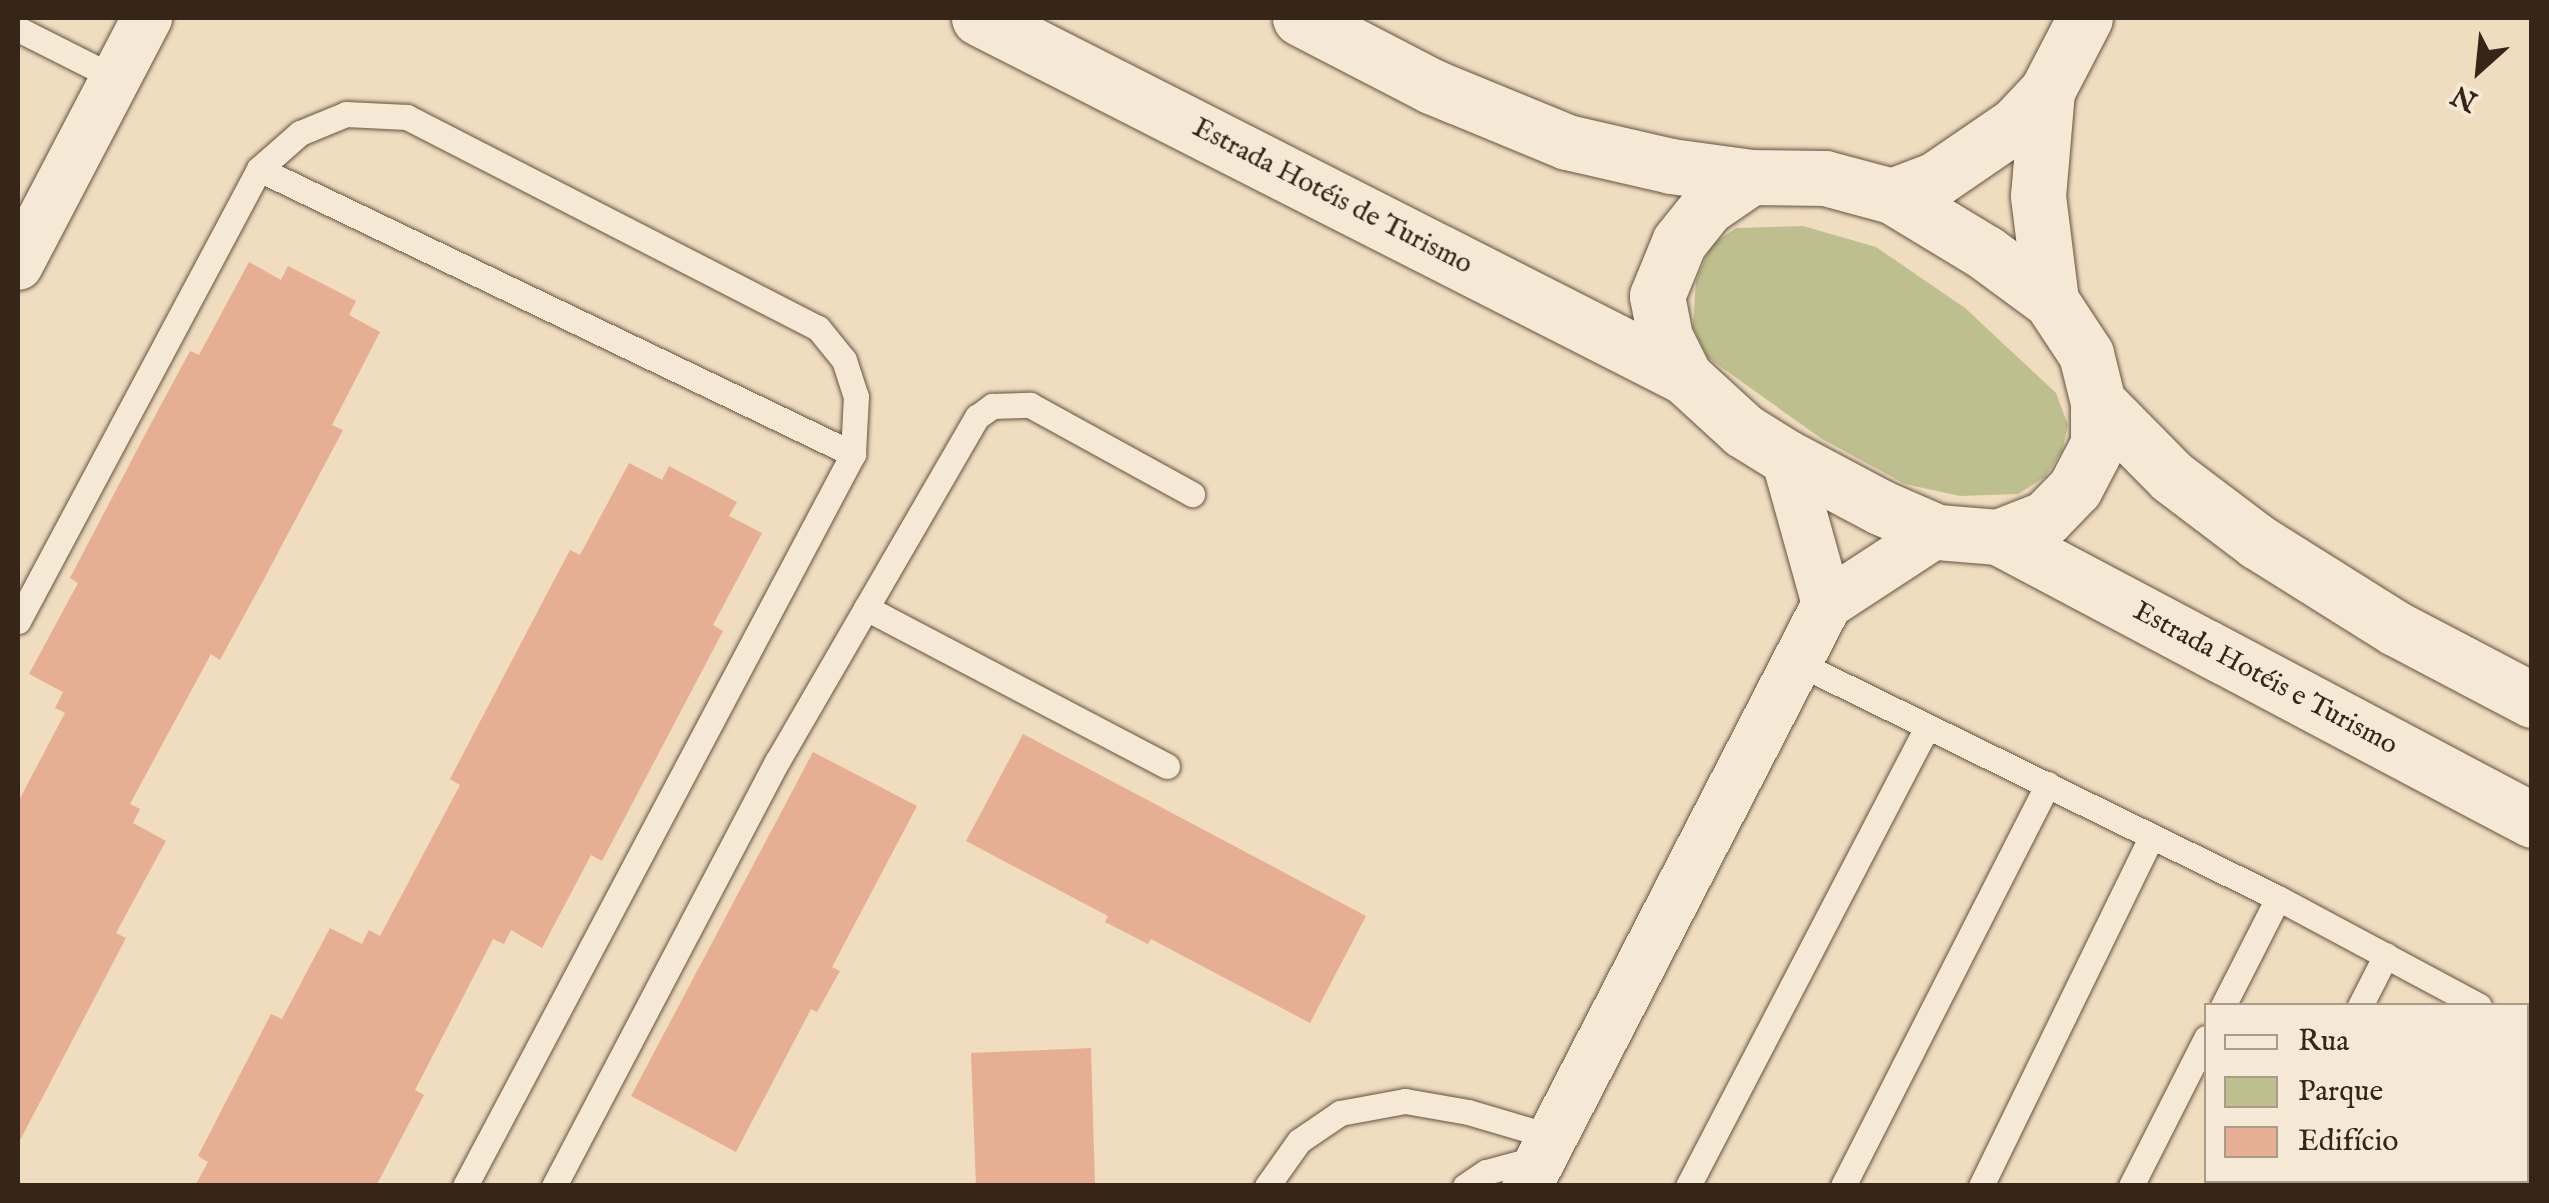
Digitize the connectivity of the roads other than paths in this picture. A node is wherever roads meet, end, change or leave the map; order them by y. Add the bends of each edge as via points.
1 (147, 18) edge
2 (979, 18) edge
3 (1300, 18) edge
4 (2086, 18) edge
5 (18, 30) edge
6 (117, 79) junction
7 (2047, 91) junction
8 (258, 168) junction
9 (1751, 177) junction
10 (1892, 196) junction
11 (18, 265) edge
12 (2050, 301) junction
13 (1685, 377) junction
14 (2098, 402) junction
15 (853, 454) junction
16 (1786, 456) junction
17 (1192, 494) dead end
18 (1937, 532) junction
19 (1998, 538) junction
20 (1826, 604) junction
21 (866, 608) junction
22 (18, 621) edge
23 (1796, 662) junction
24 (2532, 700) edge
25 (1927, 727) junction
26 (1168, 766) dead end
27 (2048, 784) junction
28 (2532, 820) edge
29 (2151, 838) junction
30 (2278, 898) junction
31 (2386, 955) junction
32 (2225, 1003) edge
33 (2362, 1003) edge
34 (2474, 1003) edge
35 (2204, 1042) edge
36 (1541, 1160) edge
37 (465, 1186) edge
38 (554, 1186) edge
39 (1267, 1186) edge
40 (1464, 1186) edge
41 (1688, 1186) edge
42 (1842, 1186) edge
43 (1981, 1186) edge
44 (2131, 1186) edge

1 - 6 street
2 - 13 main road, Estrada Hotéis de Turismo
3 - 9 main road via 1431,86 1567,142
4 - 7 main road
5 - 6 lane
6 - 11 street
7 - 10 main road via 1977,154
7 - 12 main road via 2038,196
8 - 15 lane
8 - 15 lane via 300,134 346,114 407,117 818,328 844,360 856,396
8 - 22 lane
9 - 10 main road via 1825,178
9 - 13 main road via 1707,208 1680,242 1657,296
10 - 12 main road
12 - 14 main road via 2086,354
13 - 16 main road via 1744,431
14 - 19 main road via 2098,444 2075,488 2046,518
14 - 24 main road via 2172,477 2258,542 2395,628
15 - 37 lane
16 - 18 main road
16 - 20 street
17 - 21 lane via 1030,405 992,406 977,417
18 - 19 main road
18 - 20 street
19 - 28 main road, Estrada Hotéis e Turismo
20 - 23 street
21 - 26 lane
21 - 38 lane via 778,760
23 - 25 lane
23 - 36 street
25 - 27 lane
25 - 41 lane
27 - 29 lane
27 - 42 lane
29 - 30 lane
29 - 43 lane
30 - 31 lane
30 - 32 lane
31 - 33 lane
31 - 34 lane
35 - 44 lane
36 - 39 lane via 1468,1112 1405,1101 1340,1112 1299,1141
36 - 40 lane via 1486,1172

